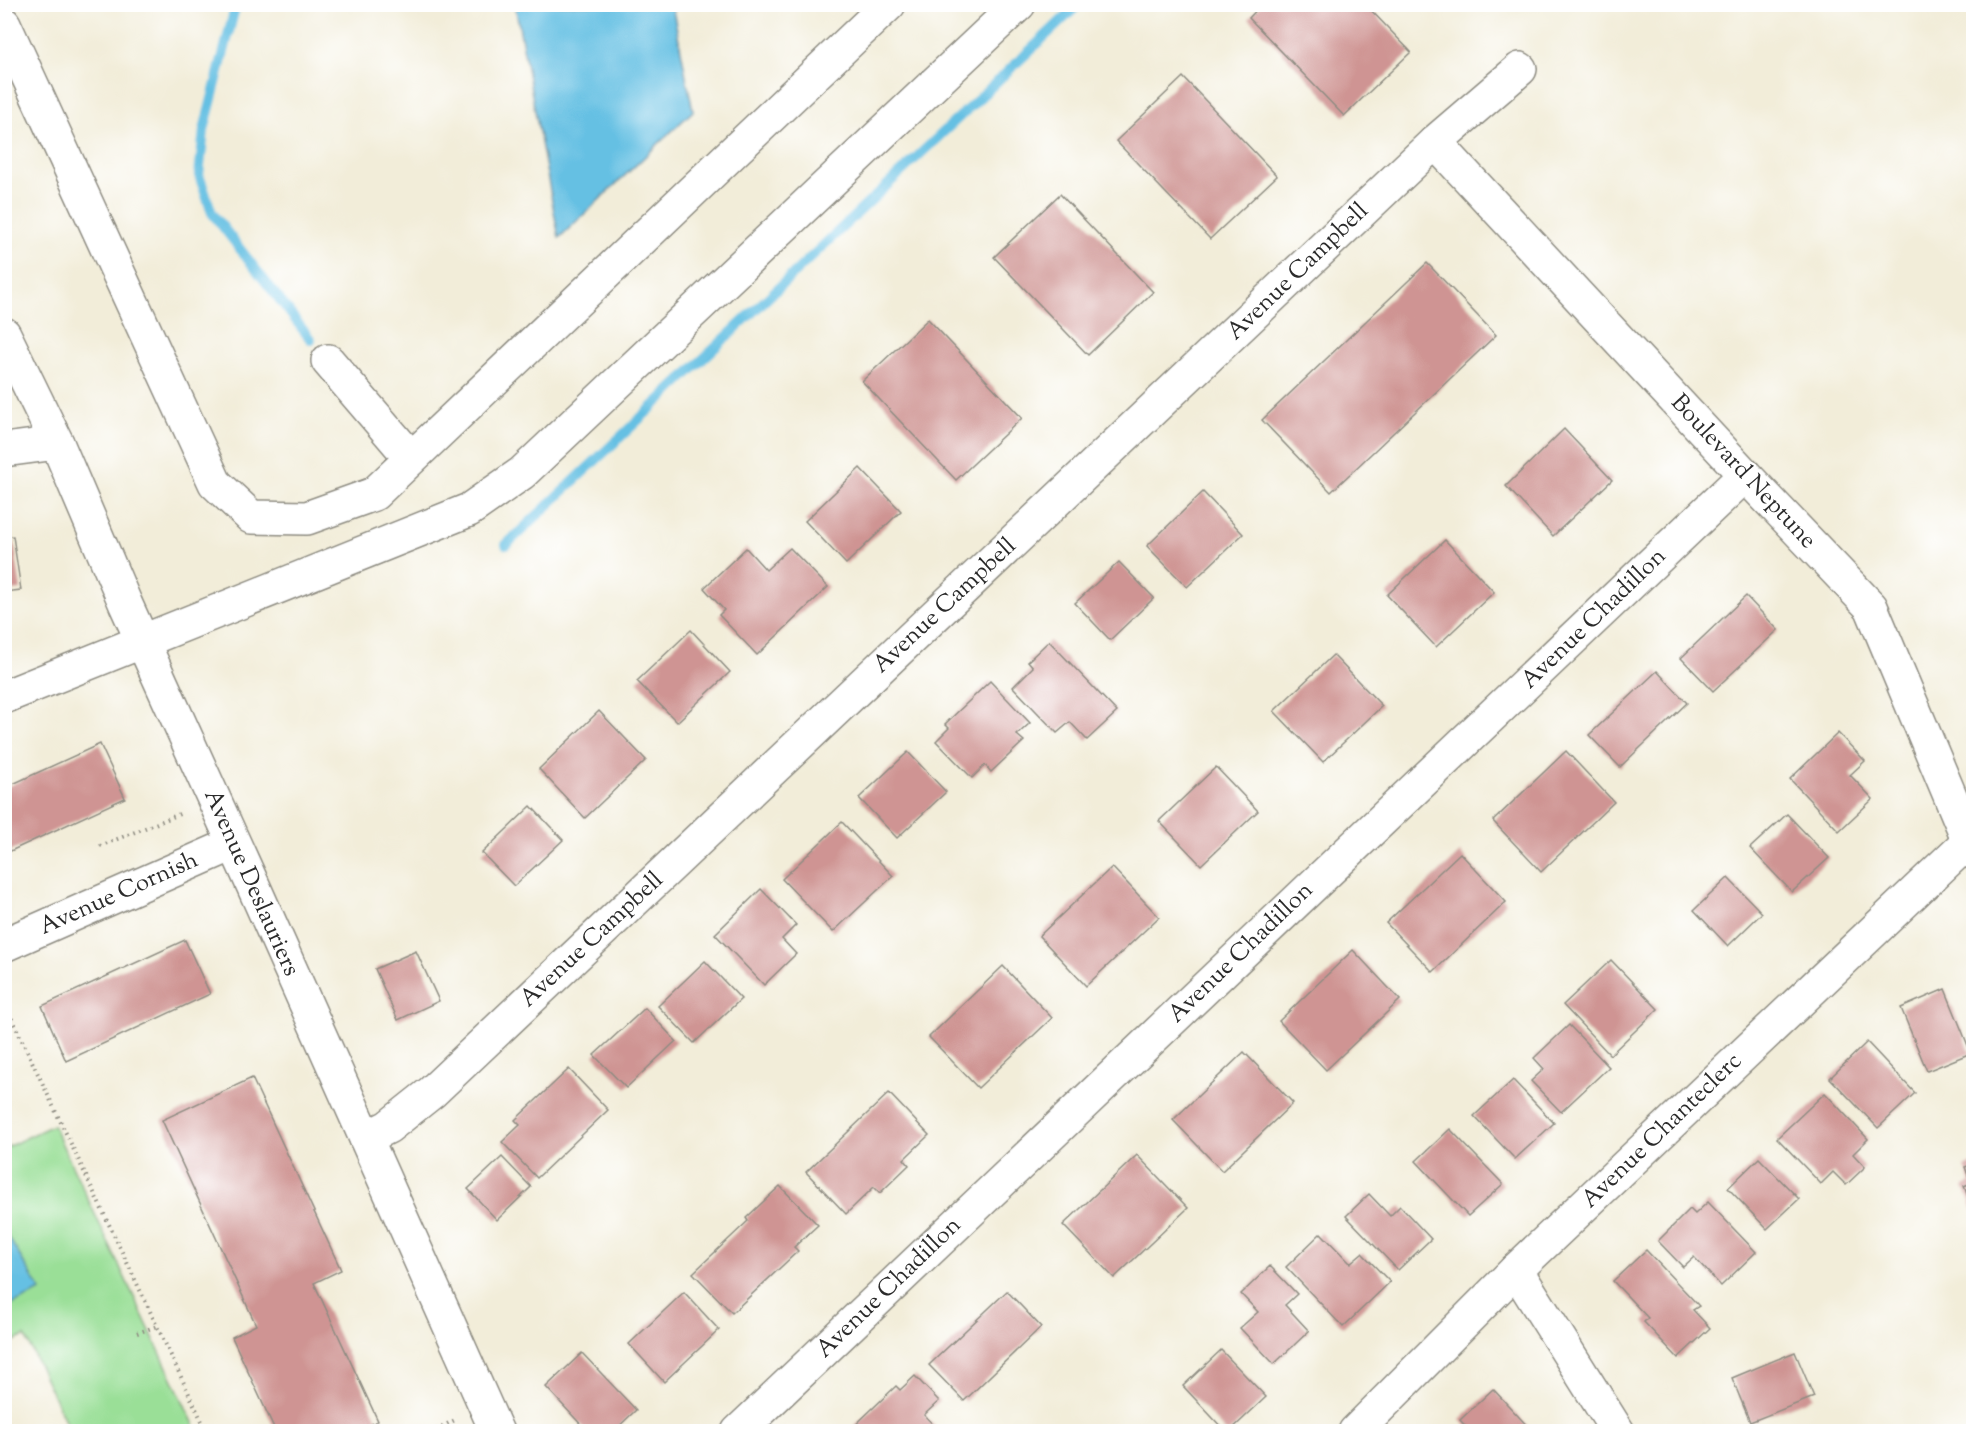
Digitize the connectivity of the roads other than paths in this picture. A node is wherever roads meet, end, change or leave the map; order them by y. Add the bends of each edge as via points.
1 (889, 4) edge
2 (1019, 4) edge
3 (4, 24) edge
4 (1520, 69) dead end
5 (1435, 142) junction
6 (4, 334) edge
7 (328, 361) dead end
8 (57, 443) junction
9 (4, 450) edge
10 (411, 458) junction
11 (1745, 475) junction
12 (142, 641) junction
13 (4, 697) edge
14 (1972, 843) edge
15 (233, 844) junction
16 (4, 945) edge
17 (366, 1138) junction
18 (1516, 1270) junction
19 (497, 1431) edge
20 (738, 1431) edge
21 (1355, 1431) edge
22 (1618, 1431) edge

1 - 10 street
2 - 12 street via 522,473 469,510
3 - 10 street via 215,483 251,517 307,519 374,494
4 - 5 street, Avenue Campbell
5 - 11 street, Boulevard Neptune
5 - 17 street, Avenue Campbell via 432,1092 388,1127
6 - 8 street, Avenue Deslauriers
7 - 10 street
8 - 9 street
8 - 12 street, Avenue Deslauriers
11 - 14 street, Boulevard Neptune via 1870,606
11 - 20 street, Avenue Chadillon
12 - 13 street
12 - 15 street, Avenue Deslauriers
14 - 18 street, Avenue Chanteclerc
15 - 16 street, Avenue Cornish
15 - 17 street, Avenue Deslauriers
17 - 19 street, Avenue Deslauriers
18 - 21 street, Avenue Chanteclerc
18 - 22 street

